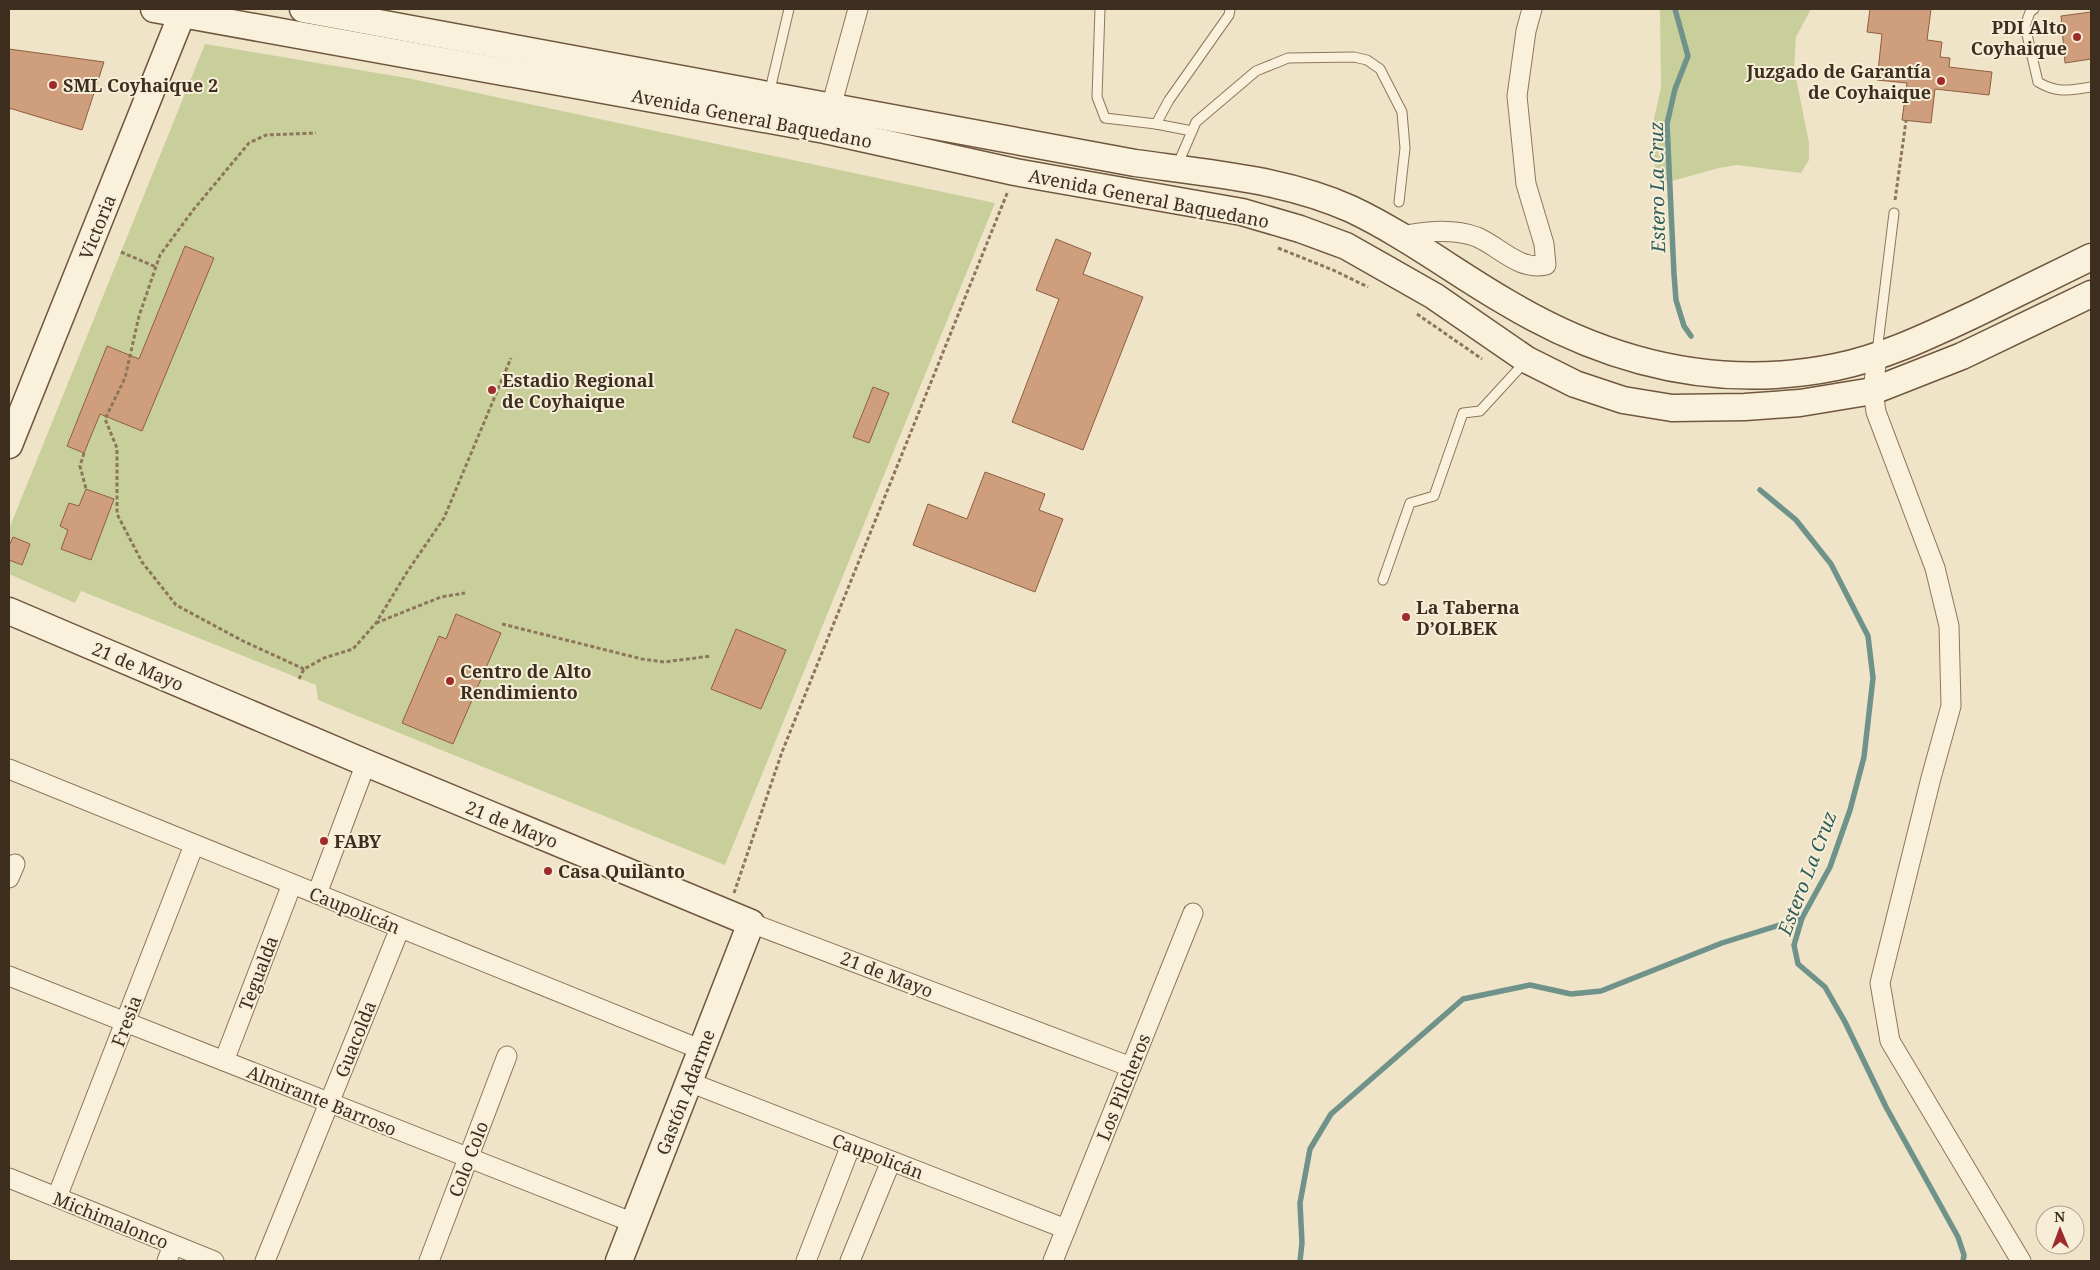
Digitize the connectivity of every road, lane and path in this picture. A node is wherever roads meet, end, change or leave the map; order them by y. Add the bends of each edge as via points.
1 (154, 9) edge
2 (303, 9) edge
3 (789, 9) edge
4 (858, 9) edge
5 (1100, 9) edge
6 (1230, 9) edge
7 (1532, 9) edge
8 (2034, 9) edge
9 (184, 11) edge
10 (2091, 86) edge
11 (769, 95) junction
12 (831, 106) junction
13 (1906, 120) dead end
14 (1156, 124) junction
15 (1192, 131) junction
16 (316, 133) dead end
17 (1176, 168) junction
18 (1002, 186) dead end
19 (1399, 202) dead end
20 (1894, 213) joint
21 (1401, 236) junction
22 (1273, 246) dead end
23 (121, 252) dead end
24 (2091, 257) edge
25 (156, 267) junction
26 (1374, 290) dead end
27 (2091, 294) edge
28 (1415, 312) dead end
29 (1877, 356) junction
30 (511, 358) dead end
31 (1519, 368) junction
32 (1873, 391) junction
33 (15, 410) edge
34 (9, 445) edge
35 (84, 453) dead end
36 (86, 488) dead end
37 (1383, 580) dead end
38 (465, 593) dead end
39 (9, 611) edge
40 (376, 623) junction
41 (502, 624) dead end
42 (711, 656) dead end
43 (304, 669) junction
44 (299, 679) dead end
45 (366, 763) junction
46 (9, 769) edge
47 (194, 845) junction
48 (292, 884) junction
49 (317, 894) junction
50 (727, 913) junction
51 (1193, 913) dead end
52 (751, 922) junction
53 (400, 928) junction
54 (9, 976) edge
55 (125, 1022) junction
56 (702, 1050) junction
57 (507, 1056) dead end
58 (224, 1061) junction
59 (1131, 1067) junction
60 (689, 1082) junction
61 (329, 1103) junction
62 (851, 1145) junction
63 (469, 1158) junction
64 (891, 1161) junction
65 (9, 1178) edge
66 (57, 1198) junction
67 (634, 1223) junction
68 (1066, 1229) junction
69 (170, 1253) edge
70 (214, 1261) edge
71 (265, 1261) edge
72 (429, 1261) edge
73 (620, 1261) edge
74 (806, 1261) edge
75 (850, 1261) edge
76 (1053, 1261) edge
77 (2022, 1261) edge

1 - 9 main road, Avenida General Baquedano
2 - 11 main road, Avenida General Baquedano
3 - 11 lane
4 - 12 street
5 - 14 lane via 1097,98 1100,109 1105,118
6 - 14 lane
7 - 21 street via 1518,96 1526,184 1544,244 1546,265 1536,267 1519,262 1477,237 1448,231
8 - 10 lane via 2026,26 2038,82 2062,91
9 - 31 main road, Avenida General Baquedano via 825,130 1015,172 1242,212 1300,228 1346,246 1434,296
9 - 33 main road, Victoria
11 - 12 main road, Avenida General Baquedano
12 - 17 main road, Avenida General Baquedano
13 - 20 path
14 - 15 lane
15 - 17 lane
15 - 19 lane via 1196,122 1256,71 1288,58 1354,57 1367,60 1380,69 1402,112 1405,148
16 - 25 path via 266,135 249,142 194,209 160,255
17 - 21 main road, Avenida General Baquedano via 1264,181 1294,189 1348,208
18 - 50 path via 1009,188 782,752
20 - 29 lane
21 - 29 main road, Avenida General Baquedano via 1555,330 1596,348 1650,363 1694,373 1740,376 1836,367
22 - 26 path
23 - 25 path
24 - 29 main road, Avenida General Baquedano via 1922,339
25 - 43 path via 139,316 125,378 105,419 117,448 117,514 142,562 176,606 243,642
27 - 32 main road, Avenida General Baquedano via 1962,356
28 - 31 path
29 - 32 street
30 - 40 path via 444,518
31 - 32 main road, Avenida General Baquedano via 1623,400 1672,408 1800,404
31 - 37 lane via 1480,411 1464,413 1434,496 1410,503
32 - 77 street via 1876,412 1935,568 1949,626 1951,706 1880,982 1890,1041
33 - 34 main road, Victoria
35 - 36 path via 80,466
38 - 40 path via 441,597
39 - 45 main road, 21 de Mayo
40 - 43 path via 353,649 324,658
41 - 42 path via 642,659 664,662
43 - 44 path
45 - 49 street
45 - 50 main road, 21 de Mayo
46 - 47 street, Caupolicán
47 - 48 street, Caupolicán
47 - 55 street, Fresia
48 - 49 street, Caupolicán
48 - 58 street, Tegualda
49 - 53 street, Caupolicán
50 - 52 main road, 21 de Mayo
51 - 59 street, Los Pilcheros
52 - 56 main road, Gastón Adarme
52 - 59 street, 21 de Mayo
53 - 56 street, Caupolicán
53 - 61 street, Guacolda
54 - 55 street, Almirante Barroso
55 - 58 street, Almirante Barroso
55 - 66 street, Fresia
56 - 60 main road, Gastón Adarme
57 - 63 street, Colo Colo
58 - 61 street, Almirante Barroso
59 - 68 street, Los Pilcheros
60 - 62 street, Caupolicán
60 - 67 main road, Gastón Adarme
61 - 63 street, Almirante Barroso
61 - 71 street, Guacolda
62 - 64 street, Caupolicán
62 - 74 street
63 - 67 street, Almirante Barroso
63 - 72 street, Colo Colo
64 - 68 street, Caupolicán
64 - 75 street
65 - 66 street, Michimalonco
66 - 69 street, Michimalonco
67 - 73 main road, Gastón Adarme
68 - 76 street, Los Pilcheros
69 - 70 street, Michimalonco

